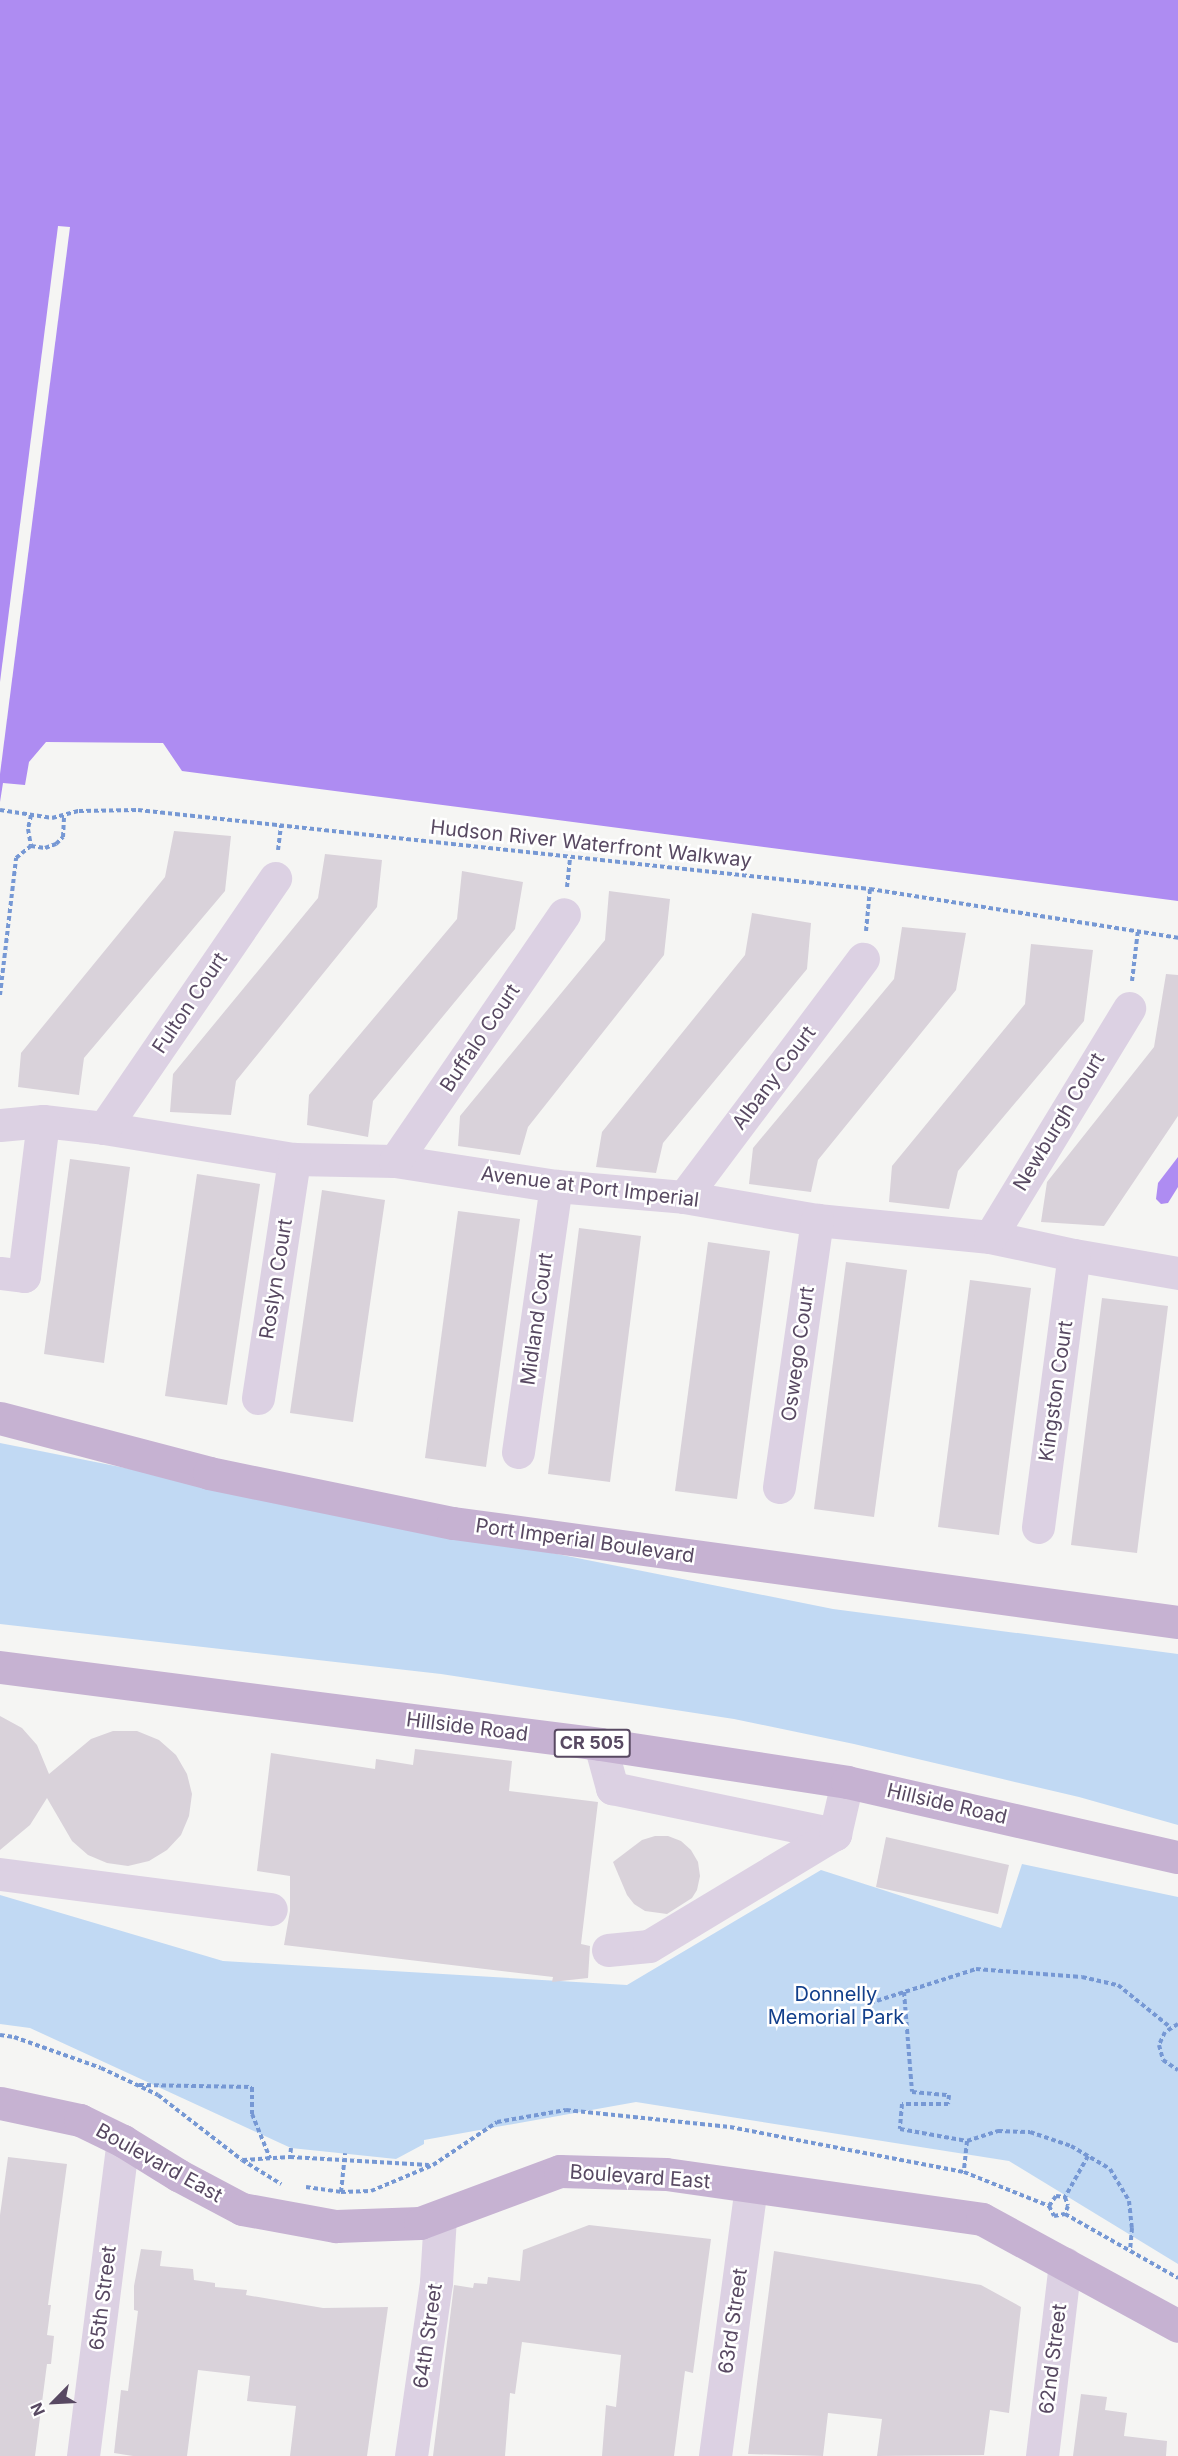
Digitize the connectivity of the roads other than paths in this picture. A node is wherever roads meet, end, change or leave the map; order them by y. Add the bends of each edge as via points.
1 (276, 878) dead end
2 (564, 914) dead end
3 (863, 959) road end
4 (1128, 1008) road end
5 (44, 1121) junction
6 (0, 1125) edge
7 (104, 1128) junction
8 (294, 1159) junction
9 (395, 1161) junction
10 (556, 1186) junction
11 (684, 1197) junction
12 (818, 1220) junction
13 (990, 1237) junction
14 (1074, 1255) junction
15 (1178, 1273) edge
16 (12, 1274) edge
17 (258, 1398) dead end
18 (0, 1418) edge
19 (518, 1452) dead end
20 (779, 1487) dead end
21 (1038, 1527) dead end
22 (1178, 1622) edge
23 (0, 1667) edge
24 (600, 1744) junction
25 (847, 1782) junction
26 (835, 1834) junction
27 (1178, 1857) edge
28 (0, 1875) edge
29 (271, 1909) dead end
30 (608, 1950) dead end
31 (0, 2103) edge
32 (123, 2140) junction
33 (751, 2186) junction
34 (440, 2216) junction
35 (1065, 2263) junction
36 (1178, 2326) edge
37 (83, 2456) edge
38 (411, 2456) edge
39 (715, 2456) edge
40 (1042, 2456) edge

1 - 7 street, Fulton Court
2 - 9 street, Buffalo Court
3 - 11 street, Albany Court
4 - 13 street, Newburgh Court
5 - 6 street, Avenue at Port Imperial
5 - 7 street, Avenue at Port Imperial
5 - 16 street
7 - 8 street, Avenue at Port Imperial
8 - 9 street, Avenue at Port Imperial
8 - 17 street, Roslyn Court
9 - 10 street, Avenue at Port Imperial
10 - 11 street, Avenue at Port Imperial
10 - 19 street, Midland Court
11 - 12 street, Avenue at Port Imperial
12 - 13 street, Avenue at Port Imperial
12 - 20 street, Oswego Court
13 - 14 street, Avenue at Port Imperial
14 - 15 street, Avenue at Port Imperial
14 - 21 street, Kingston Court
18 - 22 main road, Port Imperial Boulevard via 209,1473 453,1523
23 - 24 main road, Hillside Road / CR 505
24 - 25 main road, Hillside Road / CR 505
24 - 26 street via 612,1788
25 - 26 street
25 - 27 main road, Hillside Road / CR 505
26 - 30 street via 648,1946
28 - 29 street
31 - 32 main road, Boulevard East via 80,2120
32 - 34 main road, Boulevard East via 242,2209 336,2226 420,2223
32 - 37 street, 65th Street
33 - 34 main road, Boulevard East via 666,2174 560,2171
33 - 35 main road, Boulevard East via 982,2219
33 - 39 street, 63rd Street
34 - 38 street, 64th Street via 436,2282
35 - 36 main road, Boulevard East
35 - 40 street, 62nd Street

